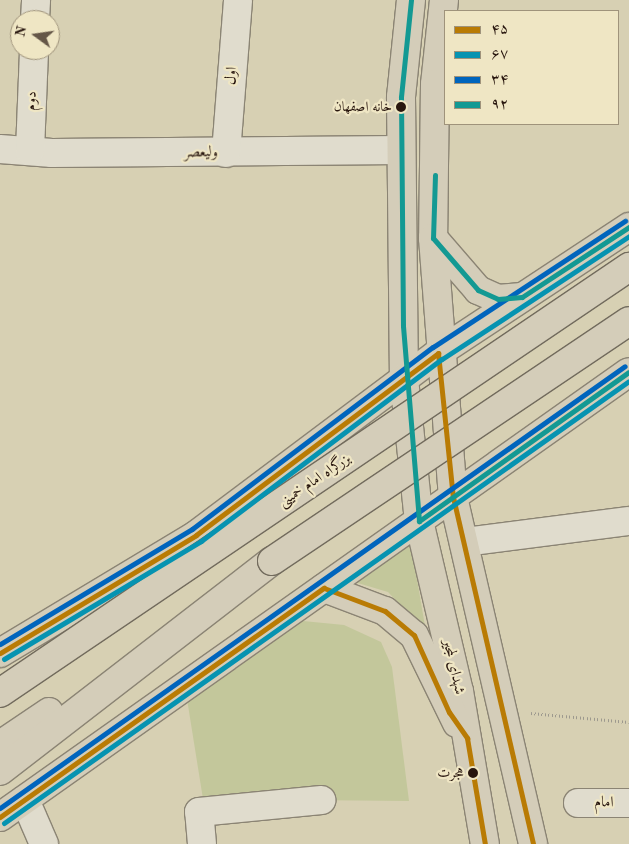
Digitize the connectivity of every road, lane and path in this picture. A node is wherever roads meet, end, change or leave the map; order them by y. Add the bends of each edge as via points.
1 (238, 0) edge
2 (411, 0) edge
3 (444, 0) edge
4 (34, 60) edge
5 (0, 149) edge
6 (401, 150) junction
7 (30, 151) junction
8 (226, 153) junction
9 (434, 192) junction
10 (402, 193) junction
11 (629, 227) edge
12 (433, 238) junction
13 (629, 267) edge
14 (522, 297) junction
15 (629, 321) edge
16 (403, 326) junction
17 (438, 352) junction
18 (629, 372) edge
19 (404, 379) junction
20 (358, 413) junction
21 (453, 497) junction
22 (419, 521) junction
23 (629, 521) edge
24 (227, 540) junction
25 (464, 542) junction
26 (272, 561) junction
27 (324, 588) junction
28 (0, 653) edge
29 (0, 678) edge
30 (0, 693) edge
31 (503, 710) junction
32 (629, 722) edge
33 (467, 738) junction
34 (0, 745) edge
35 (0, 771) edge
36 (25, 800) junction
37 (321, 800) dead end
38 (578, 803) dead end
39 (629, 804) edge
40 (0, 818) edge
41 (44, 844) edge
42 (202, 844) edge
43 (485, 844) edge
44 (533, 844) edge

1 - 8 street, اول
2 - 6 main road
3 - 9 main road via 435,84
4 - 7 street, دوم
5 - 7 street, ولیعصر
6 - 8 street, ولیعصر
6 - 10 main road
7 - 8 street, ولیعصر
9 - 10 main road
9 - 12 main road
10 - 16 main road
11 - 14 main road
12 - 14 main road via 478,290 498,299
12 - 17 main road
13 - 24 main road, بزرگراه امام خمینی, bridge
14 - 17 main road
15 - 26 main road, bridge
16 - 19 main road
16 - 20 main road via 392,363
17 - 19 main road
17 - 21 main road
18 - 21 main road
19 - 20 main road
19 - 22 main road, شهدای لمجیر
20 - 28 main road via 196,535
21 - 22 main road
21 - 25 main road
22 - 27 main road
22 - 33 main road, شهدای لمجیر
23 - 25 street
24 - 29 main road
24 - 30 main road, بزرگراه امام خمینی, bridge
25 - 31 main road
26 - 34 main road
26 - 35 main road
27 - 33 main road via 385,610 414,635 449,712
27 - 36 main road
31 - 32 path
31 - 44 main road
33 - 43 main road, شهدای لمجیر
36 - 40 main road
36 - 41 street
37 - 42 street via 200,812
38 - 39 street, امام

